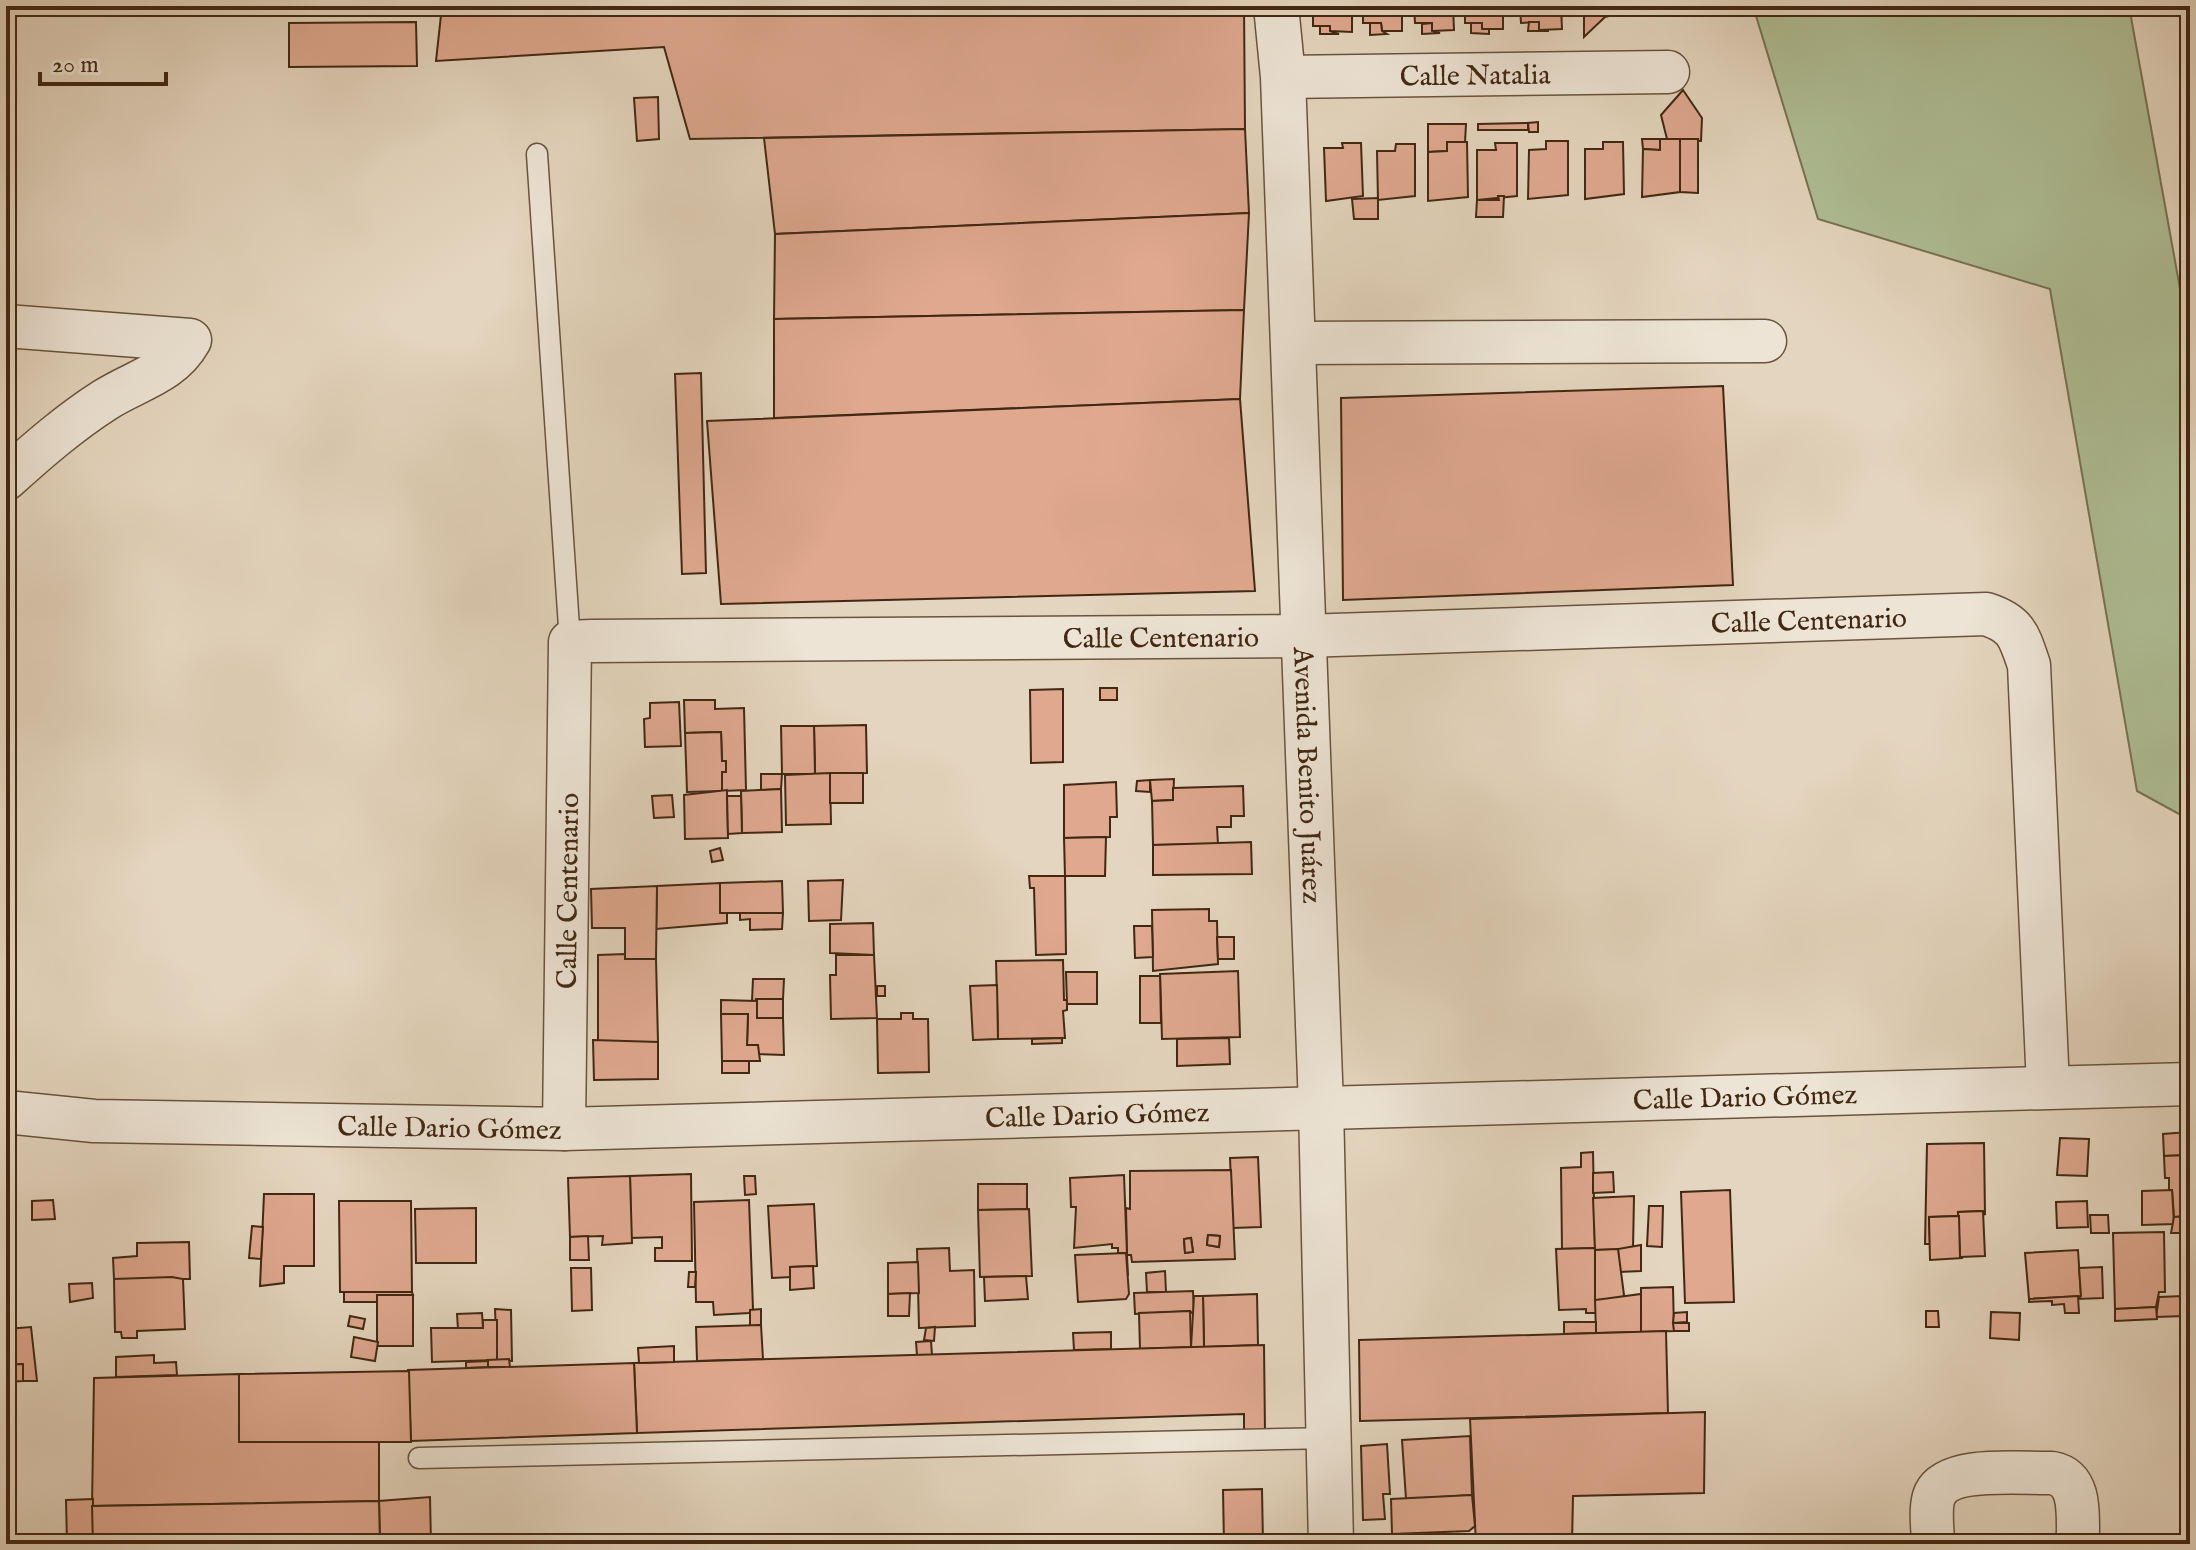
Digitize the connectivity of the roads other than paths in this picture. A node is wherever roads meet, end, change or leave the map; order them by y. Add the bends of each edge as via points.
1 (1276, 6) edge
2 (1668, 72) dead end
3 (1283, 77) junction
4 (537, 154) dead end
5 (6, 326) edge
6 (1765, 341) dead end
7 (1293, 343) junction
8 (6, 479) edge
9 (1303, 636) junction
10 (570, 642) junction
11 (2190, 1084) edge
12 (2048, 1086) junction
13 (1321, 1106) junction
14 (6, 1112) edge
15 (564, 1129) junction
16 (1331, 1438) junction
17 (419, 1458) dead end
18 (1331, 1544) edge
19 (1933, 1544) edge
20 (2078, 1544) edge

1 - 3 street, Avenida Benito Juárez
2 - 3 street, Calle Natalia
3 - 7 street, Avenida Benito Juárez
4 - 10 lane
5 - 8 street via 190,340 171,366 106,400
6 - 7 street
7 - 9 street, Avenida Benito Juárez
9 - 10 street, Calle Centenario
9 - 12 street, Calle Centenario via 1986,614 2008,621 2029,665
9 - 13 street, Avenida Benito Juárez
10 - 15 street, Calle Centenario
11 - 12 street, Calle Dario Gómez
12 - 13 street, Calle Dario Gómez
13 - 15 street, Calle Dario Gómez
13 - 16 street, Avenida Benito Juárez
14 - 15 street, Calle Dario Gómez via 94,1121
16 - 17 lane
16 - 18 street, Avenida Benito Juárez
19 - 20 street via 1933,1497 1941,1484 1955,1476 2052,1473 2064,1475 2072,1484

